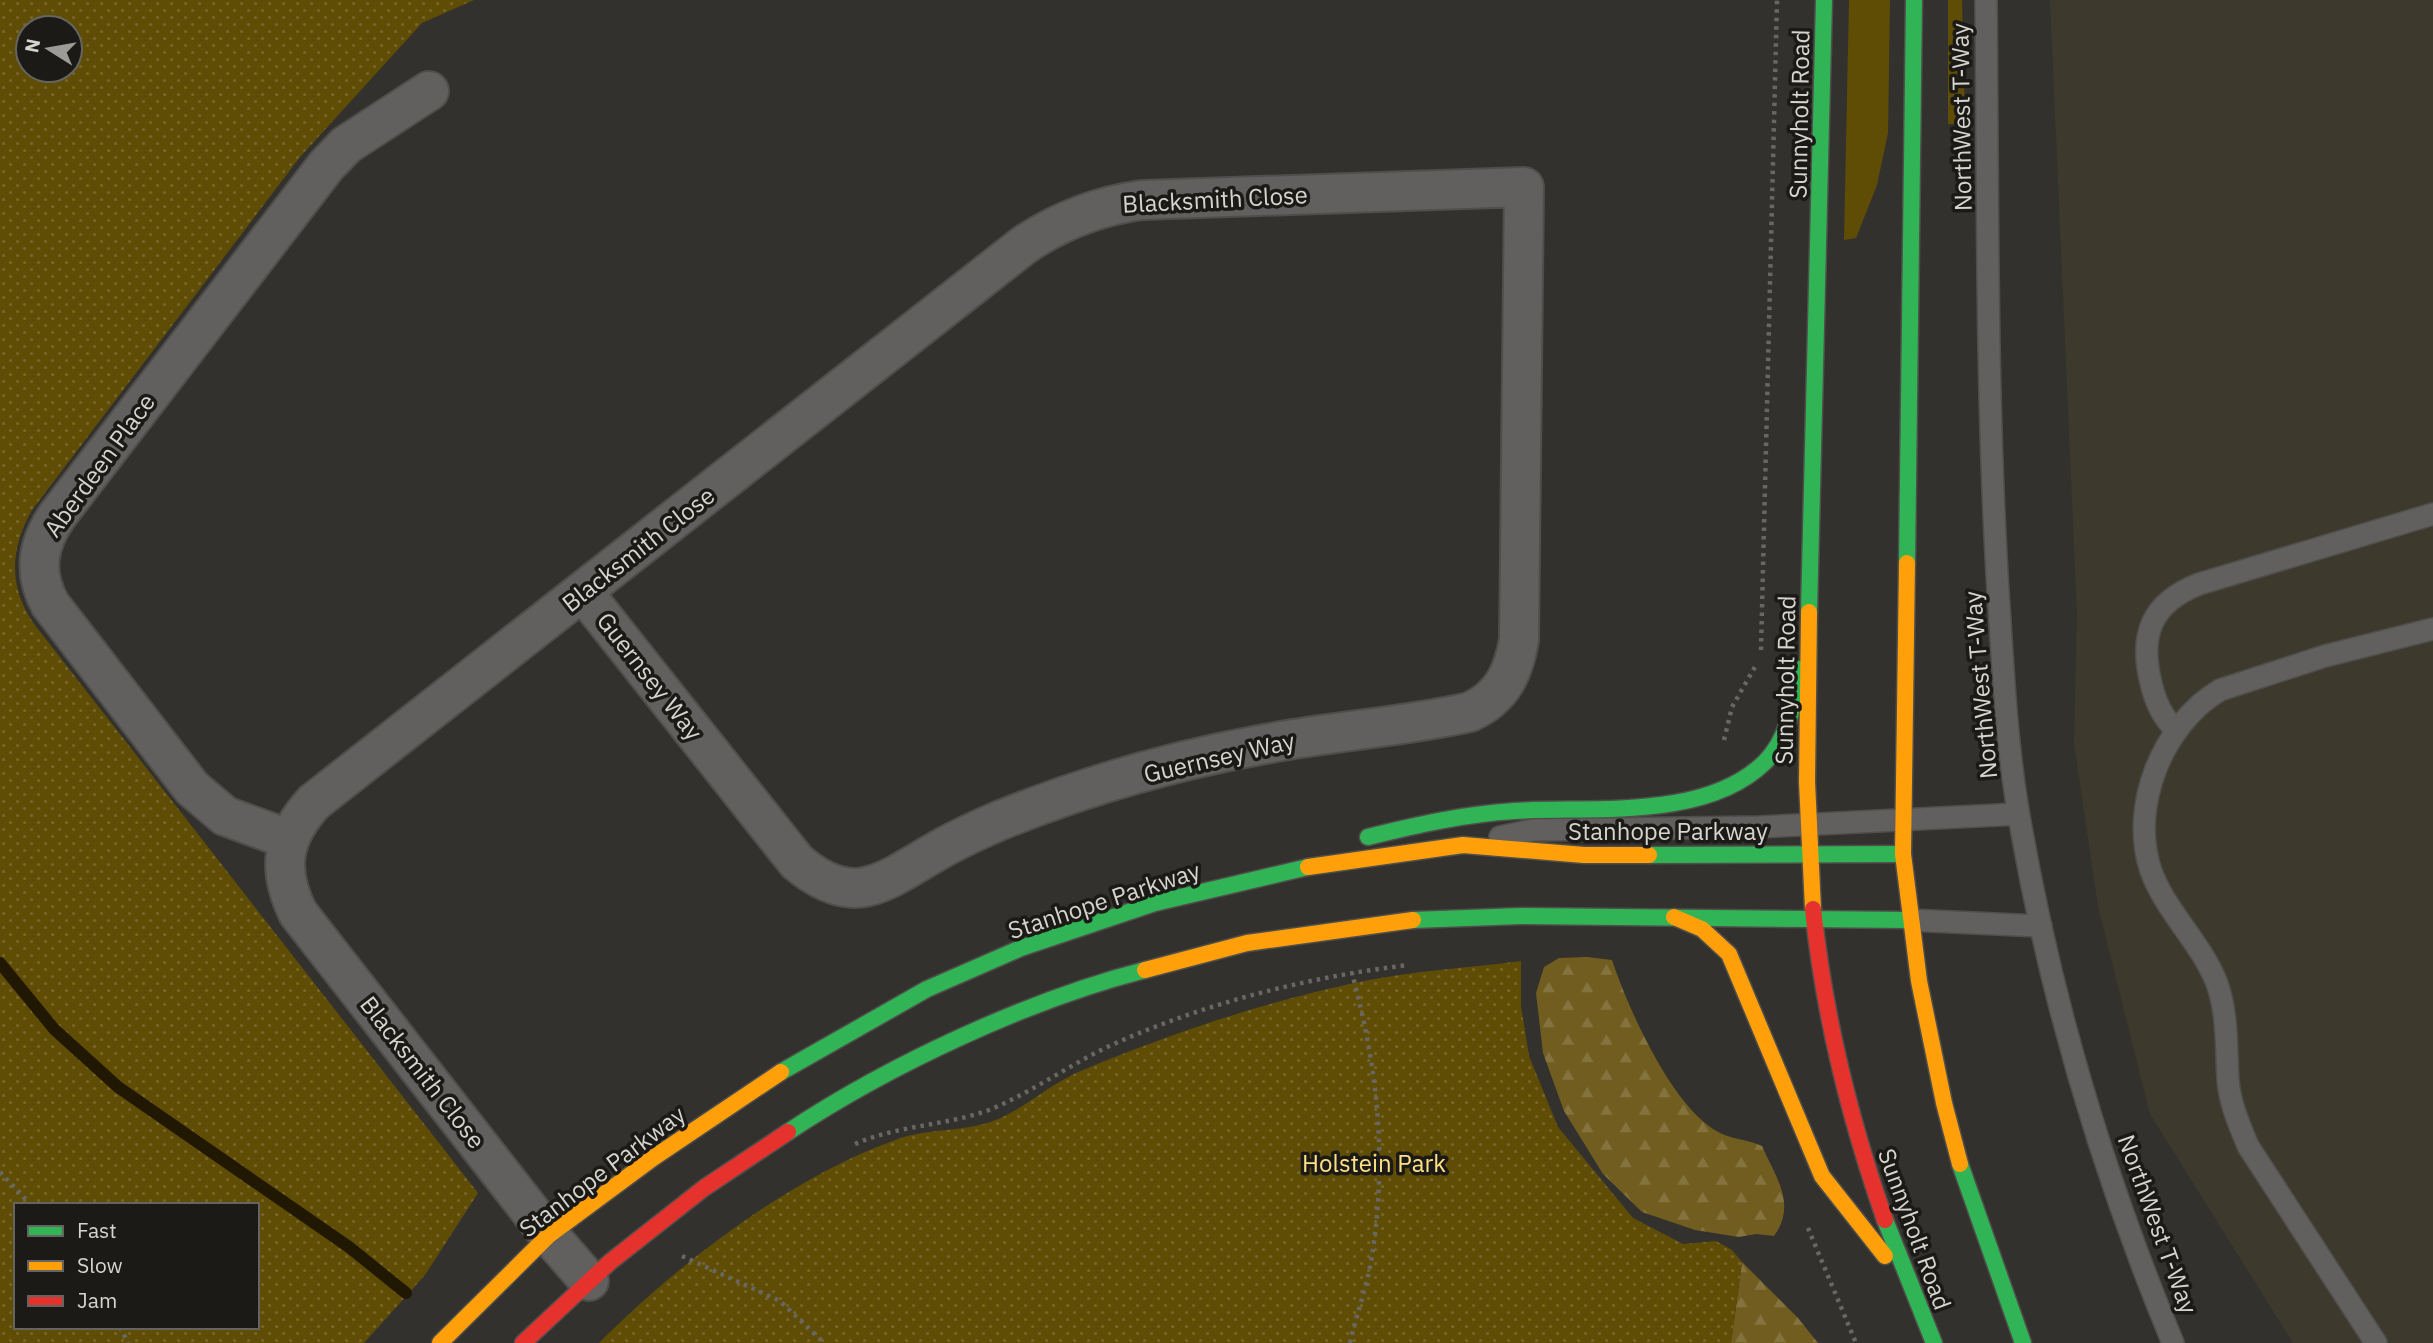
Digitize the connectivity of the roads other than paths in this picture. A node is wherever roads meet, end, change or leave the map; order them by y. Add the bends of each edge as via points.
1 (1824, 0) edge
2 (1914, 0) edge
3 (1986, 0) edge
4 (429, 91) dead end
5 (1524, 187) joint
6 (2433, 514) edge
7 (583, 592) junction
8 (1809, 604) junction
9 (2433, 629) edge
10 (2176, 730) junction
11 (2018, 814) junction
12 (1902, 821) junction
13 (1807, 825) junction
14 (288, 839) junction
15 (1463, 845) junction
16 (1809, 853) junction
17 (1903, 854) junction
18 (1289, 870) junction
19 (1674, 917) junction
20 (1814, 918) junction
21 (1909, 920) junction
22 (2042, 926) junction
23 (549, 1235) junction
24 (589, 1281) junction
25 (1910, 1288) junction
26 (524, 1341) edge
27 (440, 1343) edge
28 (1934, 1343) edge
29 (2023, 1343) edge
30 (2173, 1343) edge
31 (2376, 1343) edge

1 - 8 main road, Sunnyholt Road
2 - 12 main road
3 - 11 lane, NorthWest T-Way via 1992,486 2004,684
4 - 14 street, Aberdeen Place via 346,145 326,166 57,516 42,544 38,576 50,604 191,788 225,816
5 - 7 street, Blacksmith Close via 1142,200 1110,204 1079,215 1024,244
5 - 7 street, Guernsey Way via 1519,640 1511,674 1501,691 1470,712 1265,744 1169,766 1074,793 999,821 876,886 842,888 797,862
6 - 10 lane via 2199,584 2169,599 2148,629 2145,648 2152,688
7 - 14 street, Blacksmith Close via 314,803
8 - 13 main road, Sunnyholt Road
8 - 18 main road via 1796,695 1784,733 1744,779 1672,802 1428,821 1345,842
9 - 10 lane via 2325,656 2220,690
10 - 31 lane via 2153,777 2148,802 2151,870 2215,979 2223,1007 2233,1105 2248,1146
11 - 12 lane
11 - 22 lane, NorthWest T-Way
12 - 13 lane
12 - 17 main road
13 - 15 lane via 1532,830
13 - 16 main road, Sunnyholt Road
14 - 23 street, Blacksmith Close via 285,872 298,913
15 - 16 main road, Stanhope Parkway via 1584,855
15 - 18 main road, Stanhope Parkway
16 - 17 main road, Stanhope Parkway
16 - 20 main road, Sunnyholt Road
17 - 21 main road
18 - 23 main road, Stanhope Parkway via 1155,903 1021,948 928,989 763,1082
19 - 20 main road
19 - 24 main road via 1513,916 1371,923 1256,942 1121,978 1019,1013 850,1095 719,1178
19 - 25 main road via 1702,929 1729,954 1822,1175
20 - 21 main road
20 - 25 main road, Sunnyholt Road via 1839,1064 1879,1208
21 - 22 lane
21 - 29 main road via 1919,993 1956,1159
22 - 30 lane, NorthWest T-Way via 2078,1073 2139,1262
23 - 24 street, Blacksmith Close
23 - 27 main road, Stanhope Parkway
24 - 26 main road
25 - 28 main road, Sunnyholt Road

